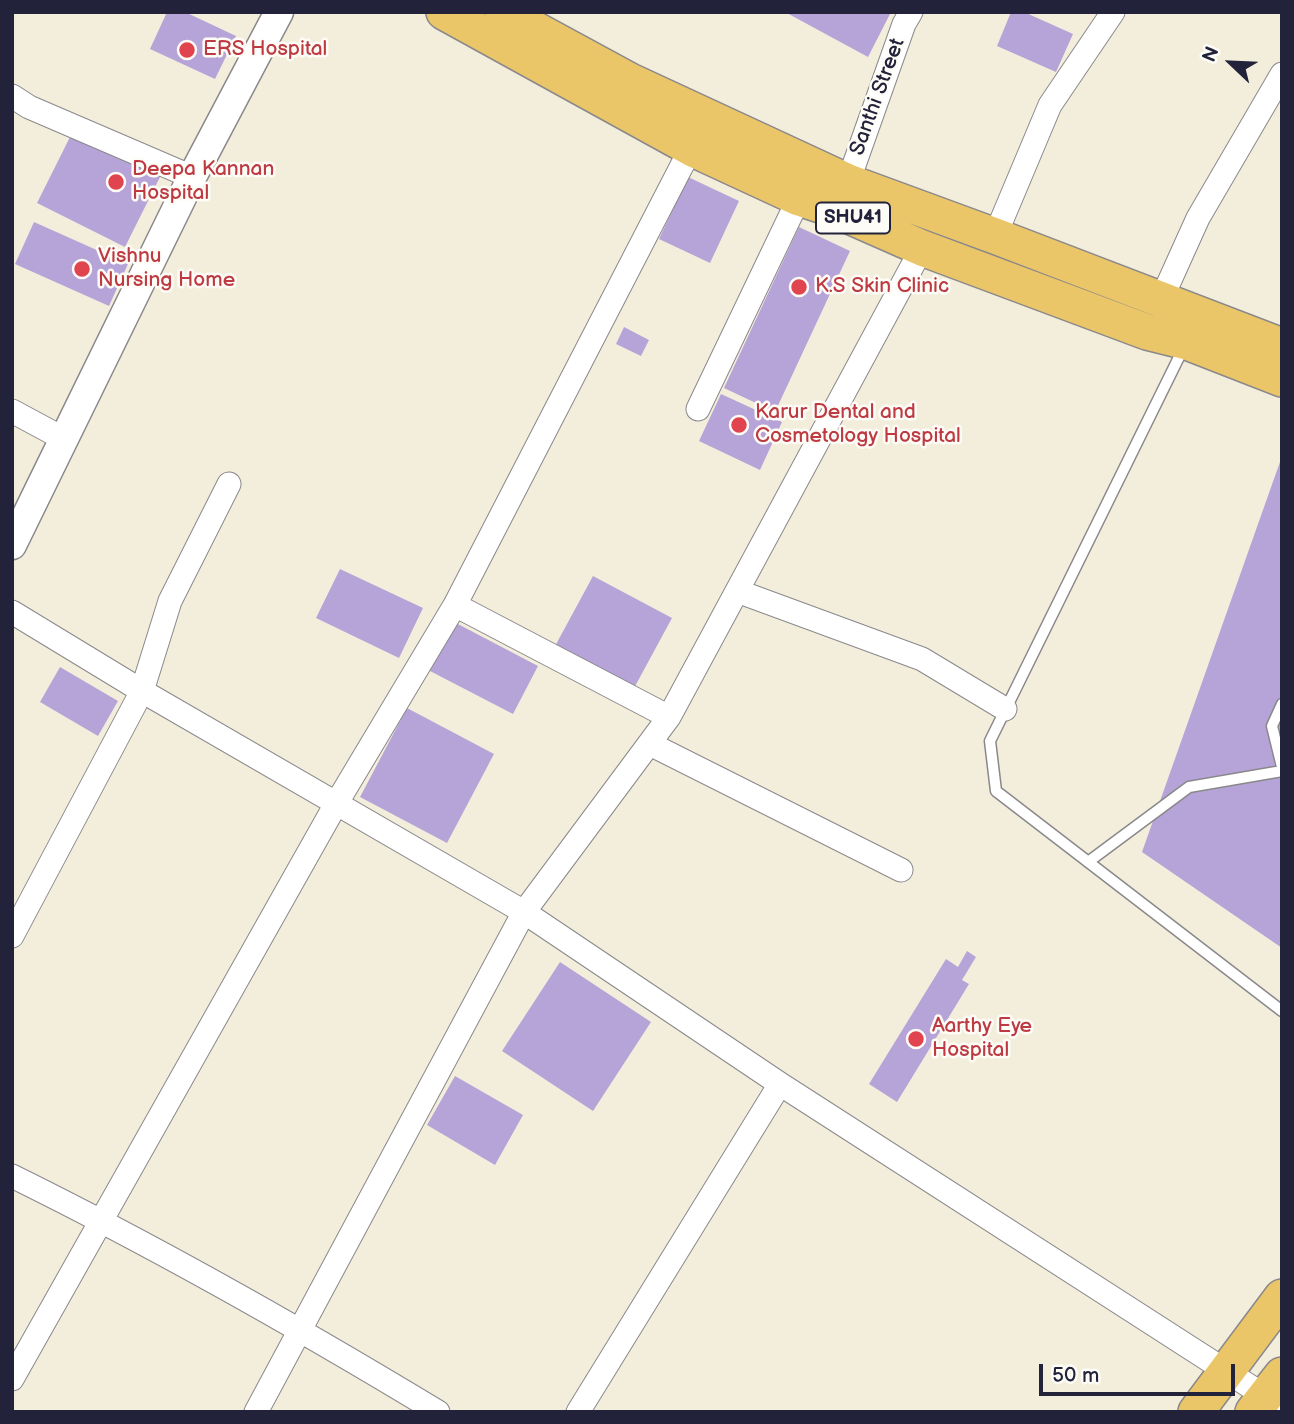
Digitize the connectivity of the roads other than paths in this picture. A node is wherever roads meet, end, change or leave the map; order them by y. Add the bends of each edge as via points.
1 (279, 12) edge
2 (444, 12) edge
3 (503, 12) edge
4 (911, 12) edge
5 (1113, 12) edge
6 (1282, 74) edge
7 (12, 96) edge
8 (691, 148) junction
9 (192, 177) junction
10 (848, 182) junction
11 (799, 198) junction
12 (996, 236) junction
13 (922, 248) junction
14 (1161, 300) junction
15 (1187, 342) junction
16 (1282, 346) edge
17 (1282, 379) edge
18 (698, 409) dead end
19 (12, 411) edge
20 (64, 439) junction
21 (229, 484) dead end
22 (12, 545) edge
23 (737, 591) junction
24 (455, 606) junction
25 (12, 612) edge
26 (142, 691) junction
27 (1282, 704) edge
28 (1005, 709) junction
29 (669, 717) junction
30 (650, 744) junction
31 (1282, 769) edge
32 (336, 804) junction
33 (1088, 862) junction
34 (901, 870) dead end
35 (524, 912) junction
36 (12, 936) edge
37 (1282, 1011) edge
38 (779, 1084) junction
39 (12, 1176) edge
40 (101, 1219) junction
41 (1282, 1297) edge
42 (300, 1328) junction
43 (1226, 1370) junction
44 (12, 1379) edge
45 (1270, 1398) edge
46 (256, 1412) edge
47 (438, 1412) edge
48 (578, 1412) edge
49 (1196, 1412) edge

1 - 9 street
2 - 8 main road, SHU41
3 - 10 main road via 630,81
4 - 10 street, Santhi Street
5 - 12 street via 1050,105
6 - 14 street via 1198,218
7 - 9 street
8 - 11 main road, SHU41
8 - 24 street
9 - 20 street
10 - 12 main road
11 - 13 main road, SHU41
11 - 18 street
12 - 14 main road
13 - 15 main road, SHU41 via 1147,332
13 - 23 street
14 - 16 main road
15 - 17 main road, SHU41
15 - 28 lane
19 - 20 street
20 - 22 street
21 - 26 street via 170,601
23 - 28 street via 922,659
23 - 29 street
24 - 29 street
24 - 32 street
25 - 26 street
26 - 32 street
26 - 36 street
27 - 31 lane via 1272,726
28 - 33 lane via 990,741 996,791
29 - 30 street
30 - 34 street
30 - 35 street
31 - 33 lane via 1189,787
32 - 35 street
32 - 40 street
33 - 37 lane
35 - 38 street
35 - 42 street
38 - 43 street
38 - 48 street
39 - 40 street
40 - 42 street
40 - 44 street
41 - 43 main road
42 - 46 street
42 - 47 street
43 - 45 street
43 - 49 main road

